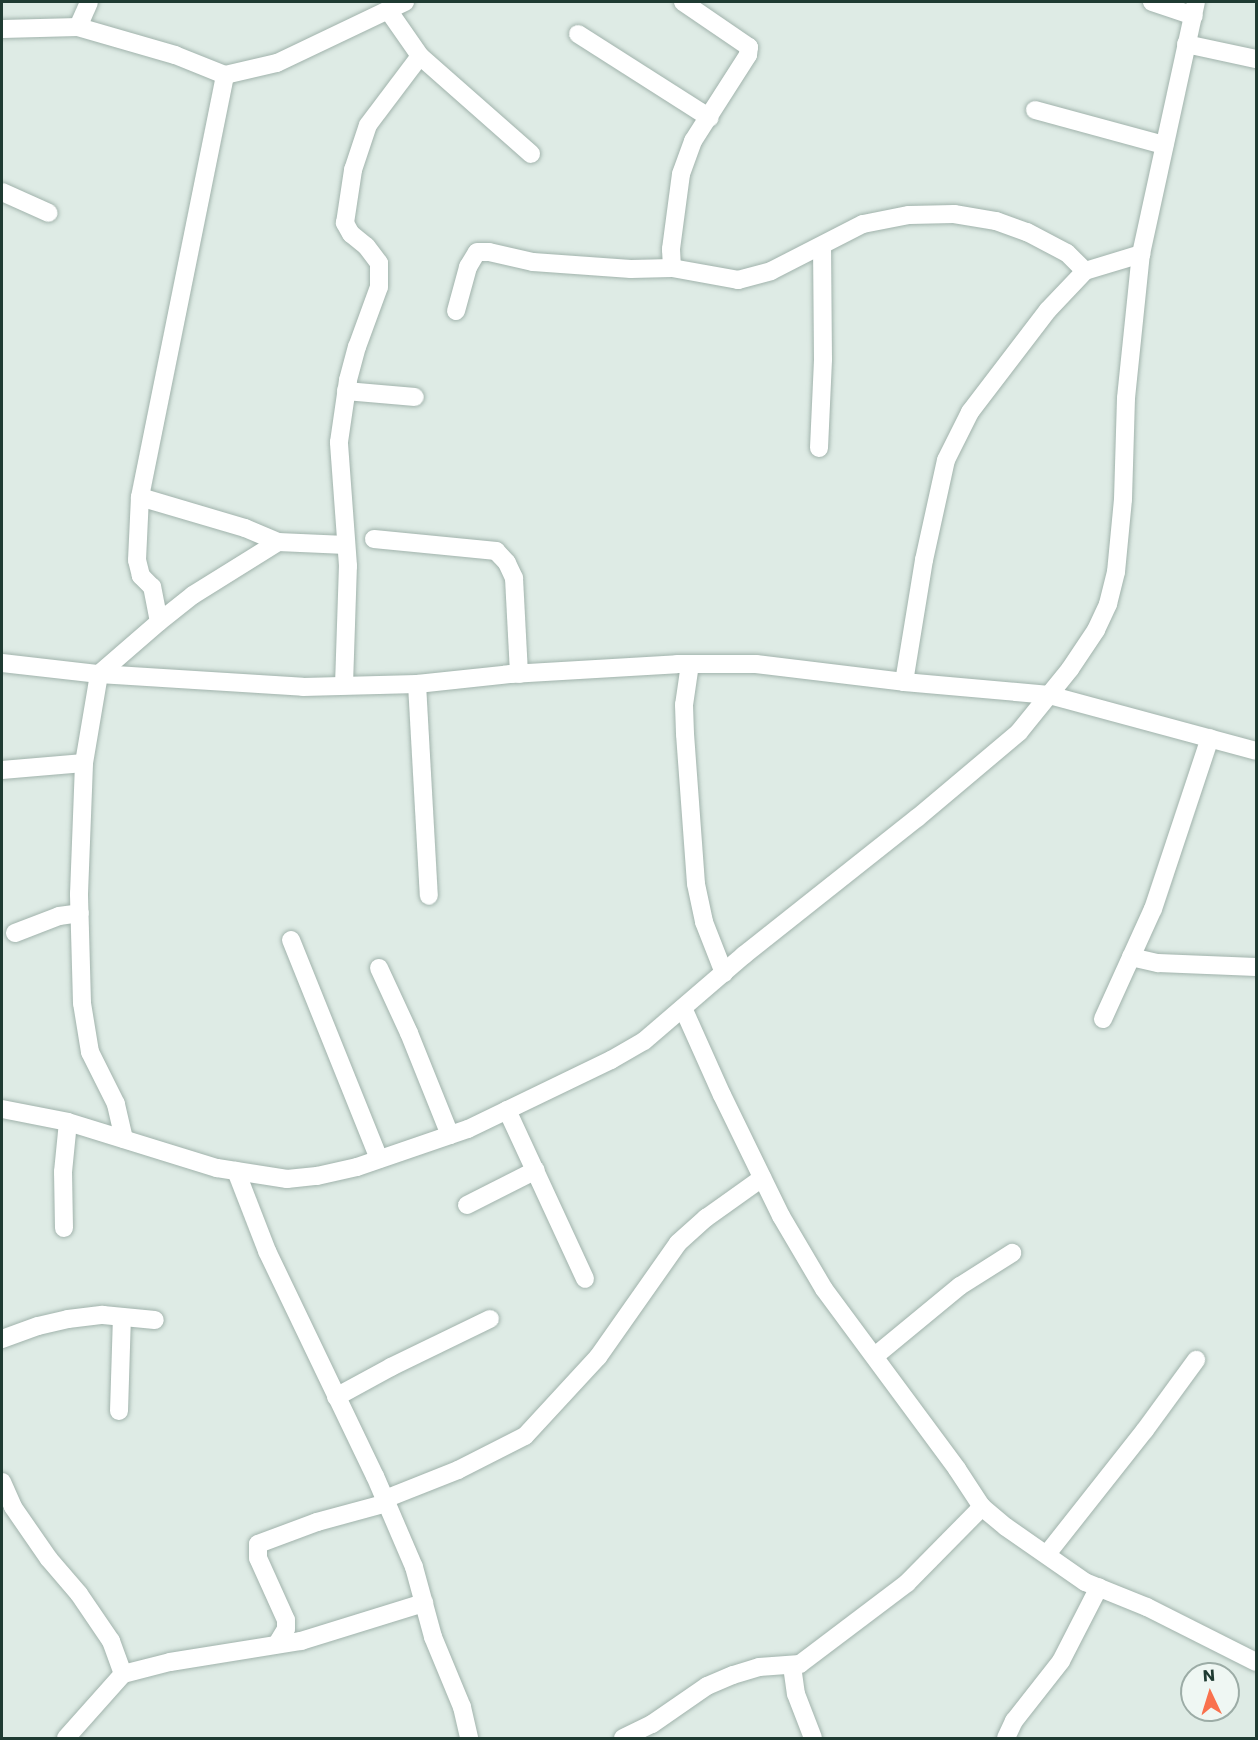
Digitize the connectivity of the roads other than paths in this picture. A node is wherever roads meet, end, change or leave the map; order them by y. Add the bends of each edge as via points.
1 (89, 2) edge
2 (683, 2) edge
3 (1152, 2) edge
4 (395, 5) edge
5 (1195, 9) edge
6 (78, 27) junction
7 (2, 29) edge
8 (578, 33) dead end
9 (1186, 44) junction
10 (420, 56) junction
11 (1257, 59) edge
12 (225, 75) junction
13 (1035, 110) dead end
14 (710, 118) junction
15 (1164, 145) junction
16 (531, 154) dead end
17 (2, 192) edge
18 (49, 213) dead end
19 (822, 247) junction
20 (1141, 254) junction
21 (672, 268) junction
22 (1085, 271) junction
23 (456, 311) dead end
24 (346, 391) junction
25 (415, 397) dead end
26 (819, 448) dead end
27 (140, 497) junction
28 (374, 539) dead end
29 (278, 542) junction
30 (346, 545) junction
31 (159, 622) junction
32 (2, 663) edge
33 (690, 664) junction
34 (99, 674) junction
35 (519, 674) junction
36 (904, 682) junction
37 (417, 684) junction
38 (344, 685) junction
39 (1049, 695) junction
40 (1210, 738) junction
41 (1257, 751) edge
42 (84, 763) junction
43 (2, 770) edge
44 (429, 896) dead end
45 (80, 913) junction
46 (15, 933) dead end
47 (291, 940) dead end
48 (1131, 957) junction
49 (1257, 966) edge
50 (379, 968) dead end
51 (723, 973) junction
52 (683, 1008) junction
53 (1103, 1018) dead end
54 (2, 1109) edge
55 (507, 1110) junction
56 (69, 1122) junction
57 (450, 1135) junction
58 (124, 1139) junction
59 (379, 1159) junction
60 (536, 1170) junction
61 (236, 1171) junction
62 (762, 1178) junction
63 (467, 1205) dead end
64 (64, 1228) dead end
65 (1012, 1253) dead end
66 (585, 1279) dead end
67 (123, 1317) junction
68 (490, 1319) dead end
69 (155, 1320) dead end
70 (2, 1340) edge
71 (875, 1356) junction
72 (1196, 1360) dead end
73 (336, 1397) junction
74 (119, 1412) dead end
75 (2, 1482) edge
76 (386, 1501) junction
77 (982, 1507) junction
78 (1047, 1554) junction
79 (1099, 1587) junction
80 (424, 1603) junction
81 (277, 1644) junction
82 (1257, 1662) edge
83 (792, 1666) junction
84 (123, 1674) junction
85 (66, 1738) edge
86 (469, 1738) edge
87 (623, 1738) edge
88 (813, 1738) edge
89 (1006, 1738) edge

1 - 6 street
2 - 14 street via 749,47
3 - 5 street
4 - 10 street
4 - 12 street via 277,63
5 - 9 street
6 - 7 street
6 - 12 street via 176,55
8 - 14 street
9 - 11 street
9 - 15 street
10 - 16 street
10 - 24 street via 368,125 353,170 345,223 379,263 379,287
12 - 27 street
13 - 15 street
14 - 21 street via 693,141 681,174
15 - 20 street
17 - 18 street
19 - 21 street via 771,271 738,280
19 - 22 street via 863,224 909,215 954,214 996,220 1027,232 1067,253
19 - 26 street
20 - 22 street
20 - 39 street via 1126,398 1116,572 1096,630
21 - 23 street via 544,263 477,252 468,267
22 - 36 street via 1048,310 970,412 946,460 924,560
24 - 25 street
24 - 30 street via 339,442
27 - 29 street via 245,528
27 - 31 street via 137,560 141,576 152,587
28 - 35 street via 496,551 507,562 514,578
29 - 30 street
29 - 31 street via 193,595
30 - 38 street
31 - 34 street
32 - 34 street
33 - 35 street
33 - 36 street via 756,664
33 - 51 street via 684,705 696,884 704,922
34 - 38 street via 303,687
34 - 42 street
35 - 37 street
36 - 39 street
37 - 38 street
37 - 44 street
39 - 40 street
39 - 51 street via 1019,732
40 - 41 street
40 - 48 street via 1153,909
42 - 43 street
42 - 45 street
45 - 46 street via 59,916
45 - 58 street via 82,1003 90,1052 116,1104
47 - 59 street
48 - 49 street via 1158,963
48 - 53 street
50 - 57 street
51 - 52 street
52 - 55 street via 644,1041
52 - 62 street
54 - 56 street
55 - 57 street
55 - 60 street
56 - 58 street
56 - 64 street via 63,1172
57 - 59 street
58 - 61 street
59 - 61 street via 297,1178
60 - 63 street
60 - 66 street
61 - 73 street via 267,1251
62 - 71 street via 824,1289
62 - 76 street via 678,1243 598,1357 525,1436
65 - 71 street via 960,1286
67 - 69 street
67 - 70 street via 68,1319
67 - 74 street
68 - 73 street
71 - 77 street
72 - 78 street
73 - 76 street
75 - 84 street via 13,1507 111,1641
76 - 80 street via 414,1567
76 - 81 street via 258,1544 258,1558 286,1620 286,1629
77 - 78 street
77 - 83 street via 907,1583 836,1639
78 - 79 street via 1085,1582
79 - 82 street
79 - 89 street via 1061,1661 1014,1721
80 - 81 street via 301,1641
80 - 86 street via 433,1637 462,1707
81 - 84 street via 148,1666
83 - 87 street via 759,1667 707,1686 652,1724
83 - 88 street via 796,1694
84 - 85 street

